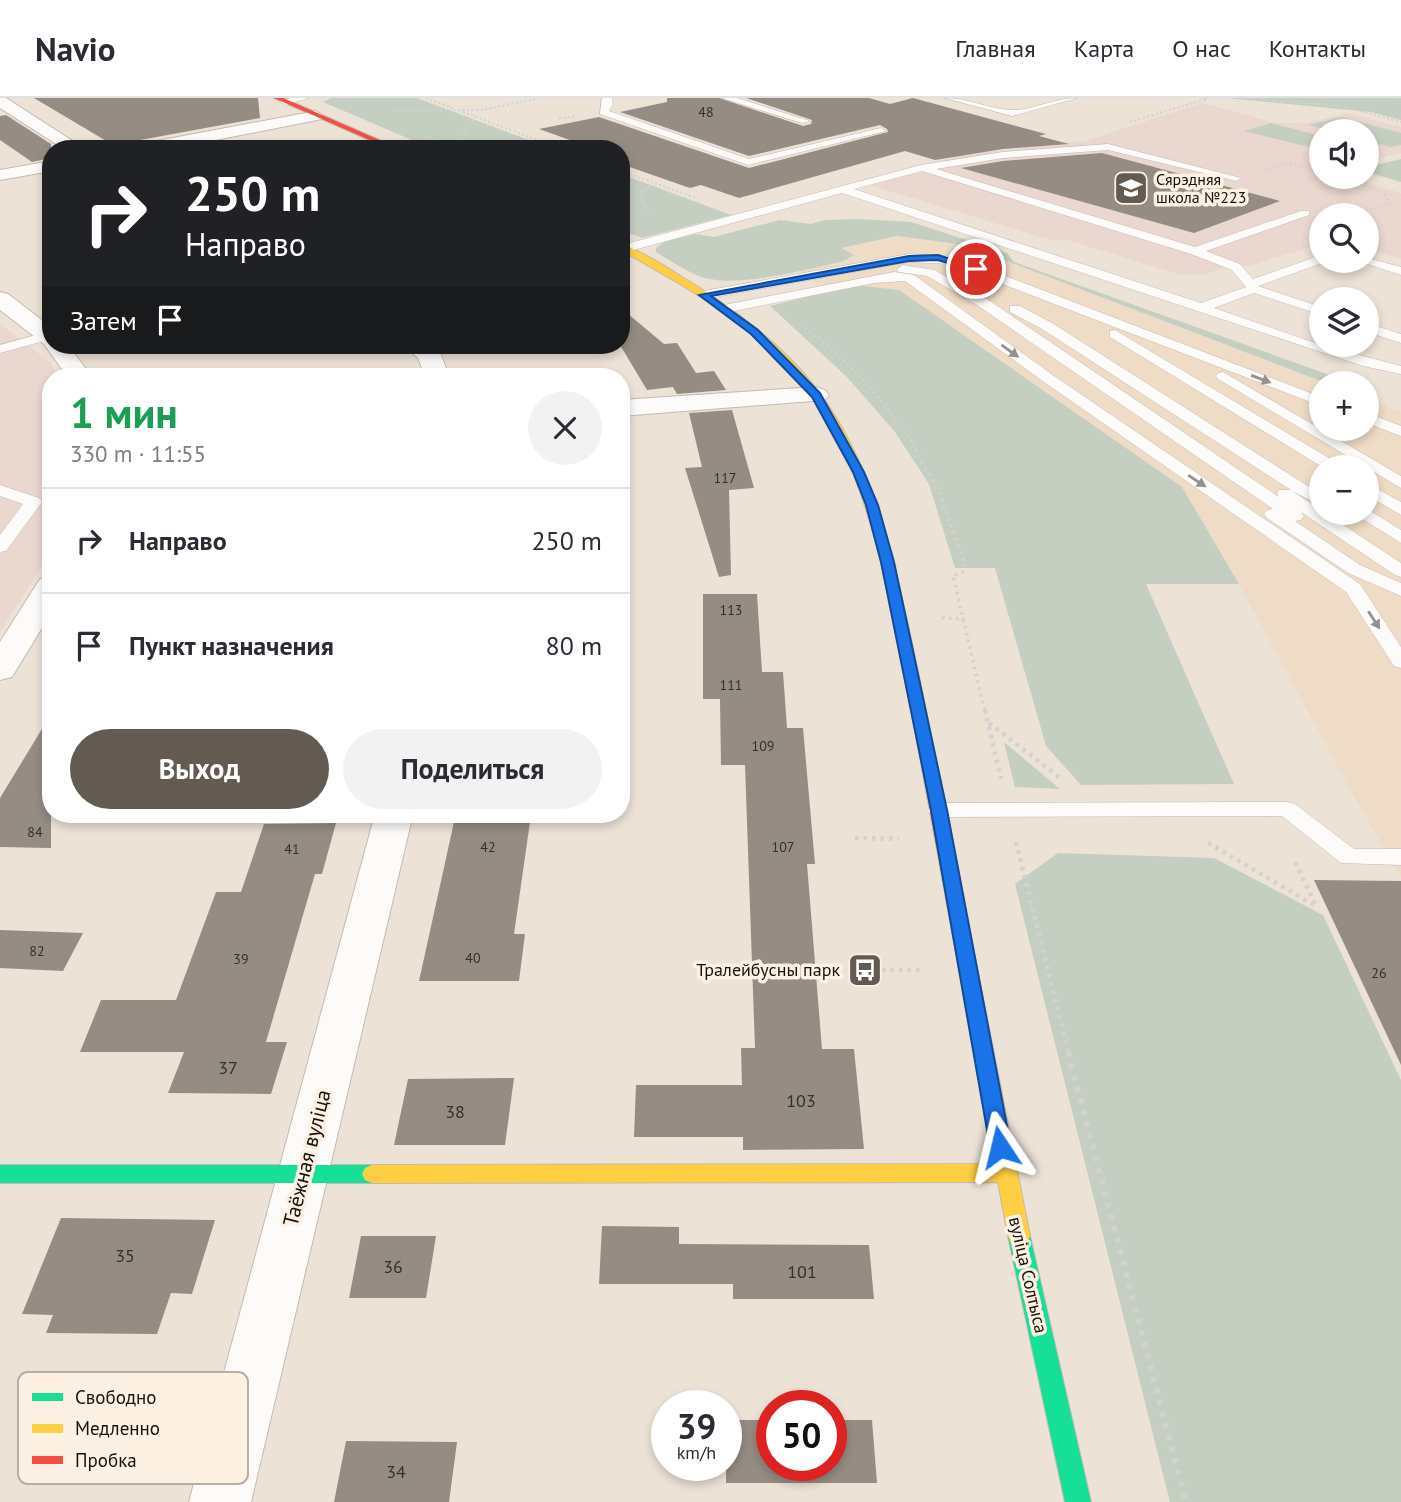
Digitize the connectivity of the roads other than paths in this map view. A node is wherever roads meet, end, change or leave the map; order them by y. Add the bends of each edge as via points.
1 (304, 98) edge
2 (607, 98) edge
3 (727, 98) edge
4 (950, 98) edge
5 (1072, 98) edge
6 (281, 100) edge
7 (0, 102) edge
8 (317, 116) junction
9 (805, 121) dead end
10 (881, 131) dead end
11 (61, 140) edge
12 (189, 140) edge
13 (375, 140) edge
14 (42, 168) edge
15 (921, 168) junction
16 (0, 175) edge
17 (1236, 178) road end
18 (845, 190) junction
19 (1305, 213) dead end
20 (630, 246) edge
21 (630, 251) edge
22 (1195, 251) junction
23 (1309, 264) edge
24 (899, 265) junction
25 (1379, 265) edge
26 (1401, 271) edge
27 (956, 286) junction
28 (1253, 286) junction
29 (0, 299) edge
30 (714, 302) junction
31 (982, 302) junction
32 (1200, 307) junction
33 (1309, 307) edge
34 (1016, 309) junction
35 (1119, 324) junction
36 (1379, 331) edge
37 (42, 333) edge
38 (1401, 338) edge
39 (42, 342) edge
40 (1172, 346) junction
41 (0, 349) edge
42 (62, 354) edge
43 (73, 368) edge
44 (1401, 370) edge
45 (816, 395) junction
46 (1309, 397) edge
47 (630, 407) edge
48 (1379, 423) edge
49 (1401, 431) edge
50 (1313, 455) edge
51 (1331, 455) edge
52 (1309, 480) edge
53 (1401, 483) edge
54 (1379, 485) edge
55 (0, 490) edge
56 (1309, 495) edge
57 (1379, 496) edge
58 (1401, 499) edge
59 (1401, 510) edge
60 (1379, 524) edge
61 (1354, 525) edge
62 (1401, 538) edge
63 (0, 547) edge
64 (1401, 556) edge
65 (1401, 571) edge
66 (1401, 589) edge
67 (42, 601) edge
68 (1401, 662) edge
69 (0, 670) edge
70 (939, 810) junction
71 (392, 823) edge
72 (1401, 857) edge
73 (303, 1173) junction
74 (1005, 1173) junction
75 (0, 1174) edge
76 (248, 1391) edge
77 (225, 1484) edge
78 (220, 1502) edge
79 (1078, 1502) edge

1 - 6 lane
2 - 10 lane via 603,112 748,162
3 - 9 lane
4 - 5 lane via 1012,113
6 - 8 main road
7 - 11 street
8 - 12 street
8 - 13 main road
14 - 16 street
15 - 17 lane via 1003,155 1108,147
15 - 18 lane
15 - 22 lane
18 - 20 lane
18 - 32 lane
19 - 22 lane
21 - 30 main road, вуліца Солтыса
22 - 28 lane via 1236,267
23 - 28 lane
24 - 27 lane
24 - 30 lane
24 - 35 lane via 923,257 952,260
24 - 50 lane via 953,267 1099,325
24 - 66 lane via 920,274 1354,569
25 - 26 lane
27 - 31 lane
27 - 34 lane
28 - 32 lane
28 - 33 lane
29 - 37 street
30 - 45 main road, вуліца Солтыса via 754,332
30 -> 68 lane via 894,276 909,278 1353,588
31 - 65 lane via 1030,325
31 - 66 lane
32 - 44 lane
34 - 52 lane via 1073,330
34 - 56 lane
35 - 40 lane
35 - 51 lane
36 - 38 lane
39 - 41 lane
40 -> 46 lane
40 - 53 lane
42 - 43 street
45 - 47 street
45 - 70 main road, вуліца Солтыса via 872,505
48 - 49 lane
54 - 58 lane
55 - 63 lane via 33,502
57 - 59 lane
60 - 62 lane
61 - 64 lane
67 - 69 street
70 - 72 lane via 1287,809 1349,857
70 - 74 main road, вуліца Солтыса
71 - 73 street, Таёжная вуліца
73 - 74 main road
73 - 75 main road
73 - 76 street, Таёжная вуліца
74 - 79 main road, вуліца Солтыса
77 - 78 street, Таёжная вуліца

